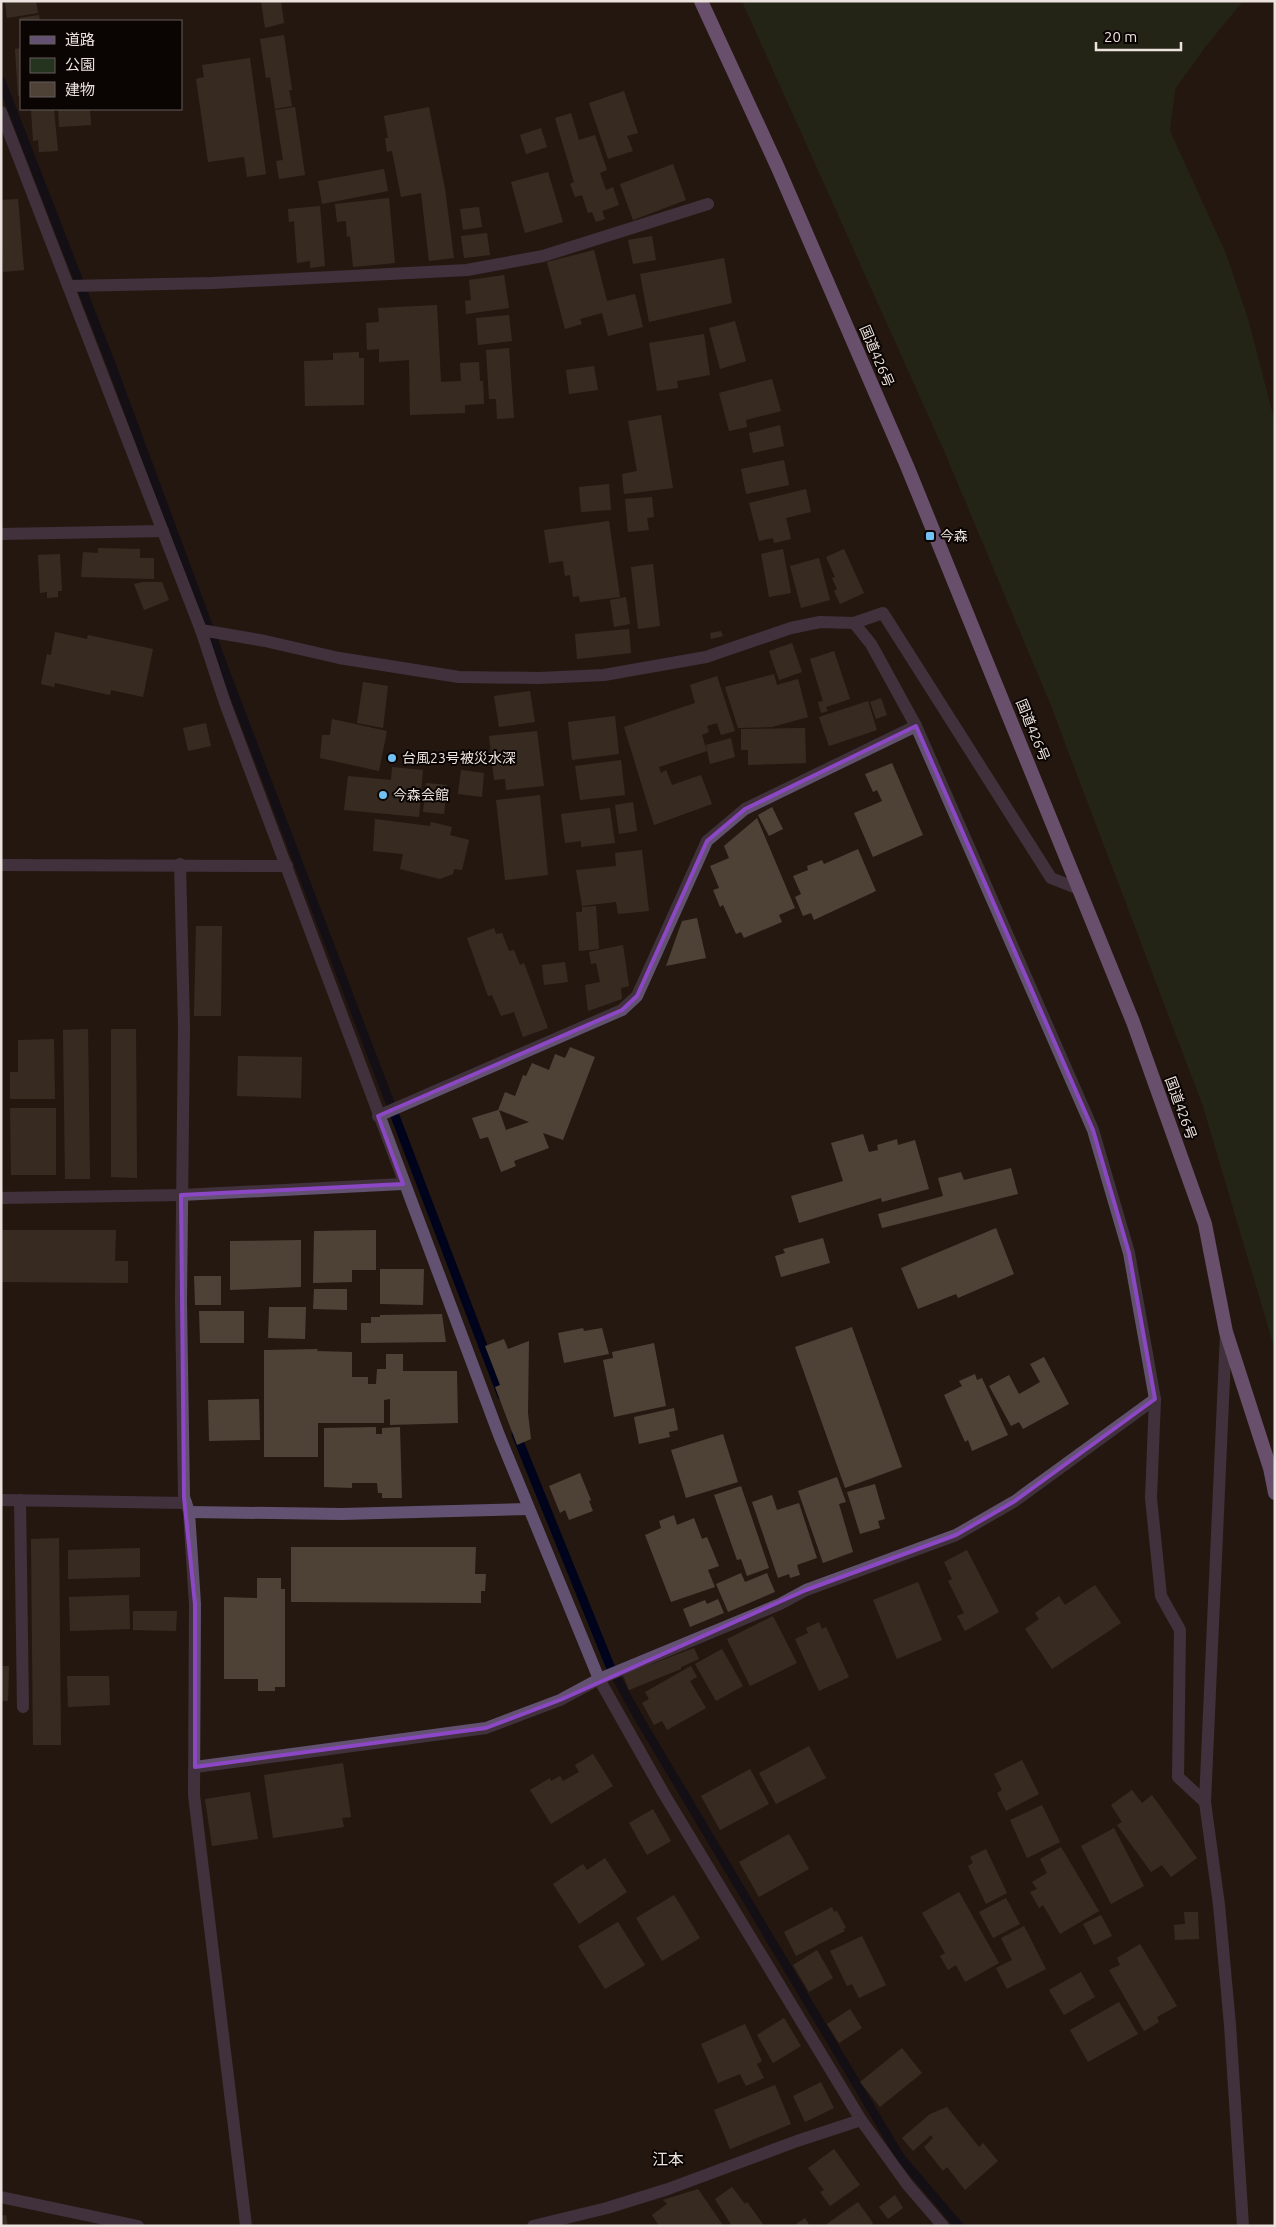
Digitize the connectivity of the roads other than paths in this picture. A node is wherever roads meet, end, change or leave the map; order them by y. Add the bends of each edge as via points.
1 (701, 1) edge
2 (1, 112) edge
3 (708, 204) dead end
4 (68, 286) junction
5 (163, 531) junction
6 (1, 534) edge
7 (854, 623) junction
8 (201, 630) junction
9 (916, 726) junction
10 (180, 864) junction
11 (1, 865) edge
12 (287, 866) junction
13 (1079, 889) junction
14 (378, 1116) junction
15 (404, 1184) junction
16 (181, 1195) junction
17 (1, 1198) edge
18 (1226, 1332) junction
19 (1155, 1399) junction
20 (1275, 1493) edge
21 (1, 1500) edge
22 (20, 1500) junction
23 (187, 1508) junction
24 (528, 1509) junction
25 (598, 1679) junction
26 (23, 1707) dead end
27 (195, 1767) junction
28 (1205, 1802) junction
29 (861, 2120) junction
30 (1, 2197) edge
31 (138, 2226) edge
32 (246, 2226) edge
33 (534, 2226) edge
34 (944, 2226) edge
35 (1243, 2226) edge

1 - 13 highway, 国道426号 via 782,177 903,457
2 - 4 street
3 - 4 street via 543,256 467,270 213,283
4 - 5 street
5 - 6 street
5 - 8 street
7 - 8 street via 820,622 791,628 706,657 604,675 539,678 459,677 339,658
7 - 9 street via 871,644
7 - 13 street via 883,613 1051,878
8 - 12 street via 224,704
9 - 14 street via 745,809 707,841 637,996 622,1010
9 - 19 street via 1093,1130 1130,1252
10 - 11 street
10 - 12 street
10 - 16 street via 184,1026
12 - 14 street
13 - 18 highway, 国道426号 via 1133,1022 1205,1224
14 - 15 street
15 - 16 street
15 - 24 street
16 - 17 street
16 - 23 street
18 - 20 highway, 国道426号
18 - 28 street
19 - 25 street via 1015,1501 956,1535 806,1590 780,1604
19 - 28 street via 1151,1498 1161,1596 1180,1630 1178,1777
21 - 22 street
22 - 23 street
22 - 26 street
23 - 24 street via 342,1514
23 - 27 street via 194,1604
24 - 25 street
25 - 27 street via 560,1700 486,1728
25 - 29 street
27 - 32 street via 194,1795
28 - 35 street via 1230,2025
29 - 33 street via 668,2189
29 - 34 street via 907,2184
30 - 31 street

